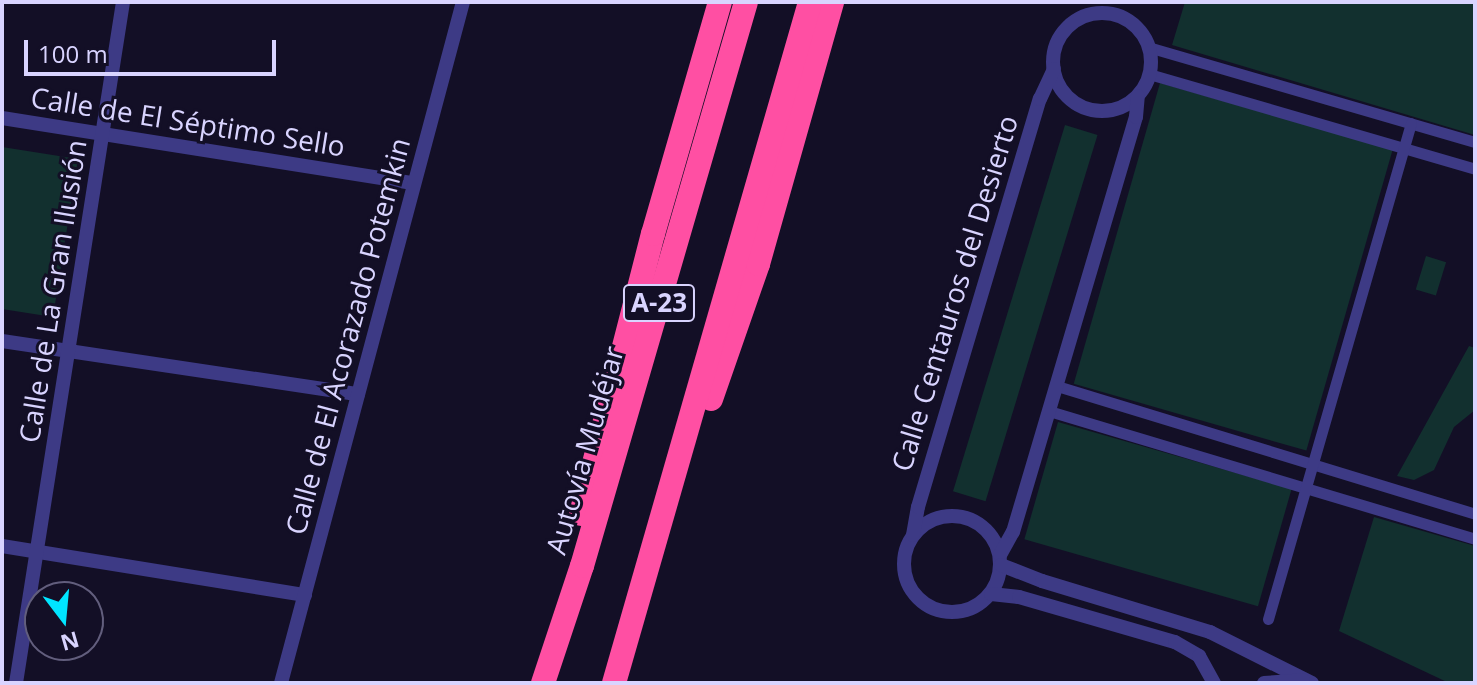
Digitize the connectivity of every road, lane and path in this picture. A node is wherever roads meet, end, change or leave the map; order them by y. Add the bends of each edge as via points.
1 (123, 2) edge
2 (463, 2) edge
3 (719, 2) edge
4 (746, 2) edge
5 (810, 2) edge
6 (832, 2) edge
7 (1122, 2) edge
8 (1112, 14) junction
9 (1148, 47) junction
10 (1054, 69) junction
11 (1149, 74) junction
12 (1138, 96) junction
13 (2, 118) edge
14 (1411, 123) junction
15 (102, 134) junction
16 (1475, 142) edge
17 (1403, 148) junction
18 (1475, 169) edge
19 (413, 183) junction
20 (2, 341) edge
21 (70, 351) junction
22 (1057, 386) junction
23 (358, 394) junction
24 (1049, 411) junction
25 (1313, 462) junction
26 (1306, 489) junction
27 (1475, 514) edge
28 (658, 530) junction
29 (913, 535) junction
30 (1474, 536) edge
31 (2, 546) edge
32 (38, 551) junction
33 (1000, 560) junction
34 (991, 594) junction
35 (305, 595) junction
36 (567, 604) junction
37 (1268, 619) dead end
38 (1310, 682) edge
39 (16, 683) edge
40 (281, 683) edge
41 (543, 683) edge
42 (614, 683) edge
43 (1214, 683) edge
44 (1264, 683) edge

1 - 15 street, Calle de La Gran Ilusión
2 - 19 street, Calle de El Acorazado Potemkin
3 - 36 highway via 580,516
4 - 36 highway, Autovía Mudéjar / A-23
5 - 28 highway, A-23
6 - 28 highway via 758,264 676,499
7 - 8 street
8 - 9 street via 1137,29
8 - 10 street via 1086,16 1067,29 1055,49
9 - 11 street
9 - 14 street
10 - 12 street via 1063,91 1081,107 1117,109
10 - 29 street, Calle Centauros del Desierto via 1036,111
11 - 12 street
11 - 17 street
12 - 22 street
13 - 15 street, Calle de El Séptimo Sello
14 - 16 street
14 - 17 street
15 - 19 street, Calle de El Séptimo Sello
15 - 21 street, Calle de La Gran Ilusión
17 - 18 street
17 - 25 street
19 - 23 street, Calle de El Acorazado Potemkin
20 - 21 street
21 - 23 street
21 - 32 street, Calle de La Gran Ilusión
22 - 24 street
22 - 25 street
23 - 35 street, Calle de El Acorazado Potemkin
24 - 26 street
24 - 33 street
25 - 26 street
25 - 27 street
26 - 30 street
26 - 37 street
28 - 42 highway, A-23
29 - 33 street via 935,518 963,517 987,531
29 - 34 street via 906,548 905,579 922,603 936,611 966,611
31 - 32 street
32 - 35 street
32 - 39 street, Calle de La Gran Ilusión
33 - 34 street
33 - 38 street via 1042,581 1210,632
34 - 43 street via 1019,597 1175,642 1199,656
35 - 40 street, Calle de El Acorazado Potemkin
36 - 41 highway, Autovía Mudéjar / A-23
38 - 44 street

